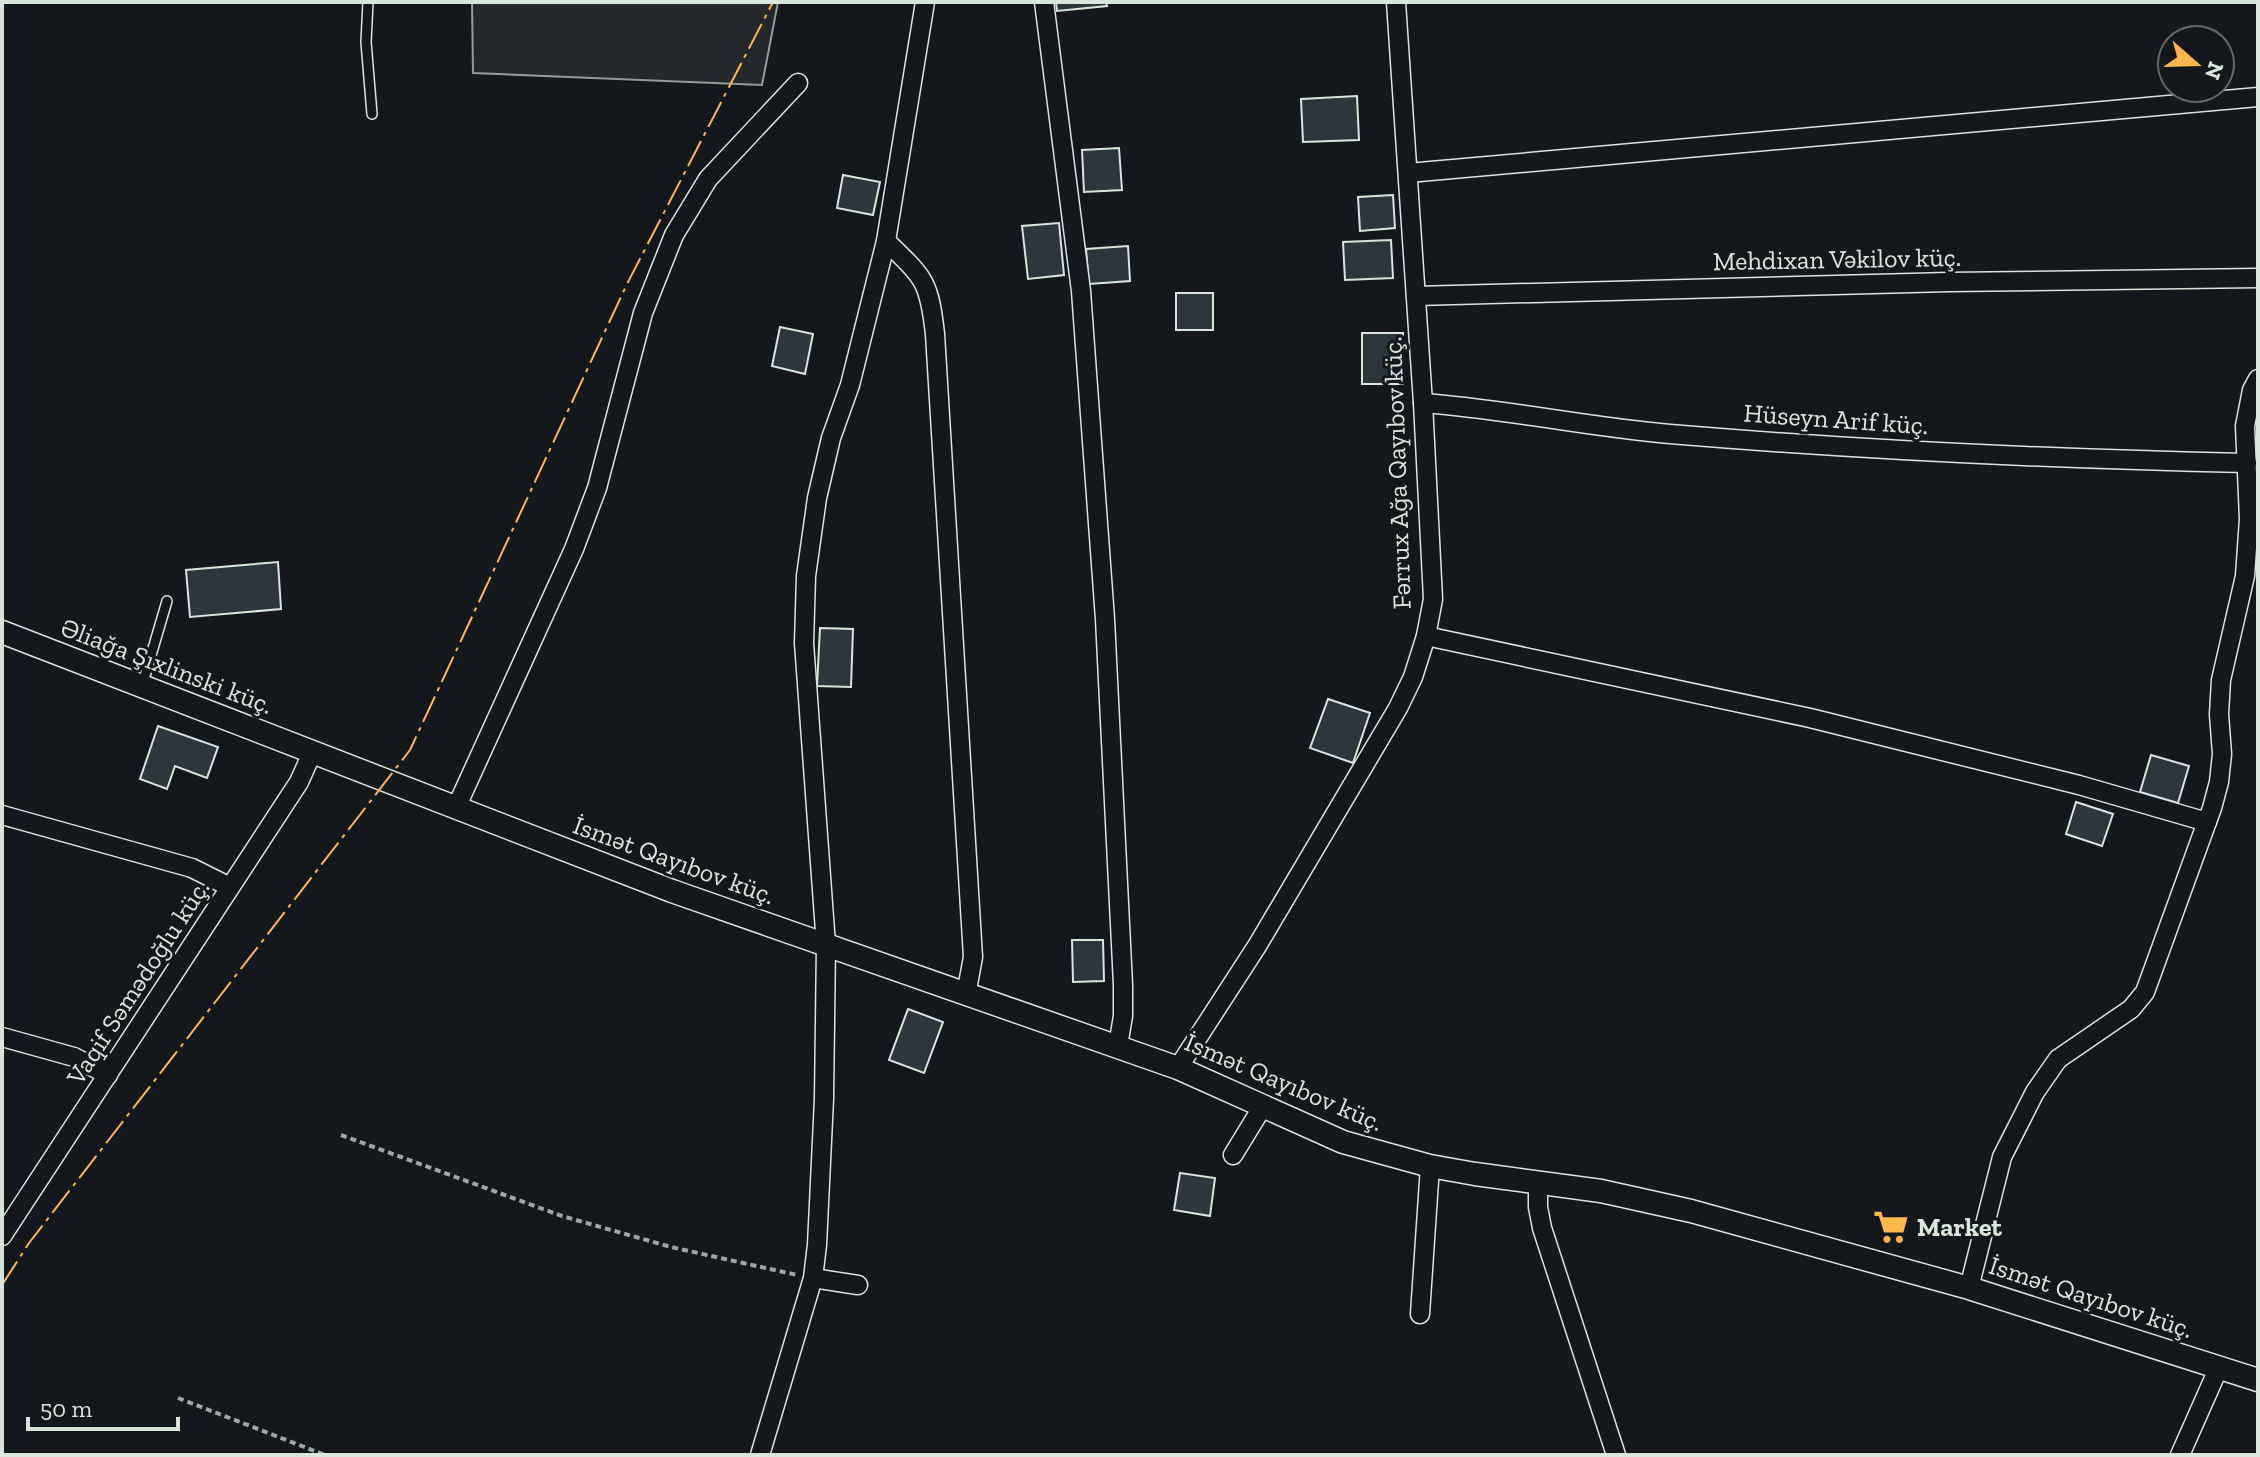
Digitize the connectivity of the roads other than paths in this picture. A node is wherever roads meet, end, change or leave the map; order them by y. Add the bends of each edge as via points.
1 (368, 2) edge
2 (925, 2) edge
3 (1044, 2) edge
4 (1396, 2) edge
5 (798, 83) dead end
6 (2258, 97) edge
7 (372, 114) dead end
8 (1408, 173) junction
9 (886, 241) junction
10 (2258, 278) edge
11 (1416, 296) junction
12 (2258, 379) edge
13 (1423, 403) junction
14 (2247, 463) junction
15 (167, 601) dead end
16 (2, 632) edge
17 (1426, 636) junction
18 (142, 686) junction
19 (312, 753) junction
20 (456, 808) junction
21 (2, 815) edge
22 (2207, 822) junction
23 (230, 887) junction
24 (826, 945) junction
25 (966, 995) junction
26 (2, 1037) edge
27 (1118, 1046) junction
28 (1178, 1068) junction
29 (108, 1075) junction
30 (1263, 1106) junction
31 (1233, 1155) dead end
32 (1430, 1166) junction
33 (1538, 1182) junction
34 (2, 1236) edge
35 (813, 1278) junction
36 (858, 1285) dead end
37 (1969, 1288) junction
38 (1420, 1314) dead end
39 (2219, 1367) junction
40 (2258, 1380) edge
41 (760, 1455) edge
42 (1616, 1455) edge
43 (2180, 1455) edge

1 - 7 lane
2 - 9 street
3 - 27 street via 1081,291 1104,603 1123,985
4 - 8 street, Fərrux Ağa Qayıbov küç.
5 - 20 street via 708,179 674,235 643,313 597,488 574,549
6 - 8 street
8 - 11 street, Fərrux Ağa Qayıbov küç.
9 - 24 street via 854,371 831,438 806,576 804,643
9 - 25 street via 921,275 931,297 935,334 973,957
10 - 11 street, Mehdixan Vəkilov küç.
11 - 13 street, Fərrux Ağa Qayıbov küç.
12 - 14 street via 2245,426
13 - 14 street, Hüseyn Arif küç. via 1685,435 2036,458
13 - 17 street, Fərrux Ağa Qayıbov küç. via 1433,599
14 - 22 street via 2245,576 2221,680 2222,754
15 - 18 lane
16 - 18 street, Əliağa Şıxlinski küç.
17 - 22 street via 1810,718
17 - 28 street, Fərrux Ağa Qayıbov küç. via 1398,708
18 - 19 street, Əliağa Şıxlinski küç.
19 - 20 street, İsmət Qayıbov küç.
19 - 23 street, Vaqif Səmədoğlu küç. via 299,782
20 - 24 street, İsmət Qayıbov küç.
21 - 23 street via 192,868
22 - 37 street via 2145,992 2131,1009 2058,1059 2015,1131 2002,1157
23 - 29 street, Vaqif Səmədoğlu küç.
24 - 25 street, İsmət Qayıbov küç.
24 - 35 street via 824,1099
25 - 27 street, İsmət Qayıbov küç.
26 - 29 street via 74,1057
27 - 28 street, İsmət Qayıbov küç.
28 - 30 street, İsmət Qayıbov küç.
29 - 34 street, Vaqif Səmədoğlu küç.
30 - 31 street
30 - 32 street, İsmət Qayıbov küç. via 1343,1142
32 - 33 street, İsmət Qayıbov küç.
32 - 38 street
33 - 37 street, İsmət Qayıbov küç. via 1691,1211
33 - 42 street via 1542,1228
35 - 36 street
35 - 41 street
37 - 39 street, İsmət Qayıbov küç.
39 - 40 street, İsmət Qayıbov küç.
39 - 43 street

